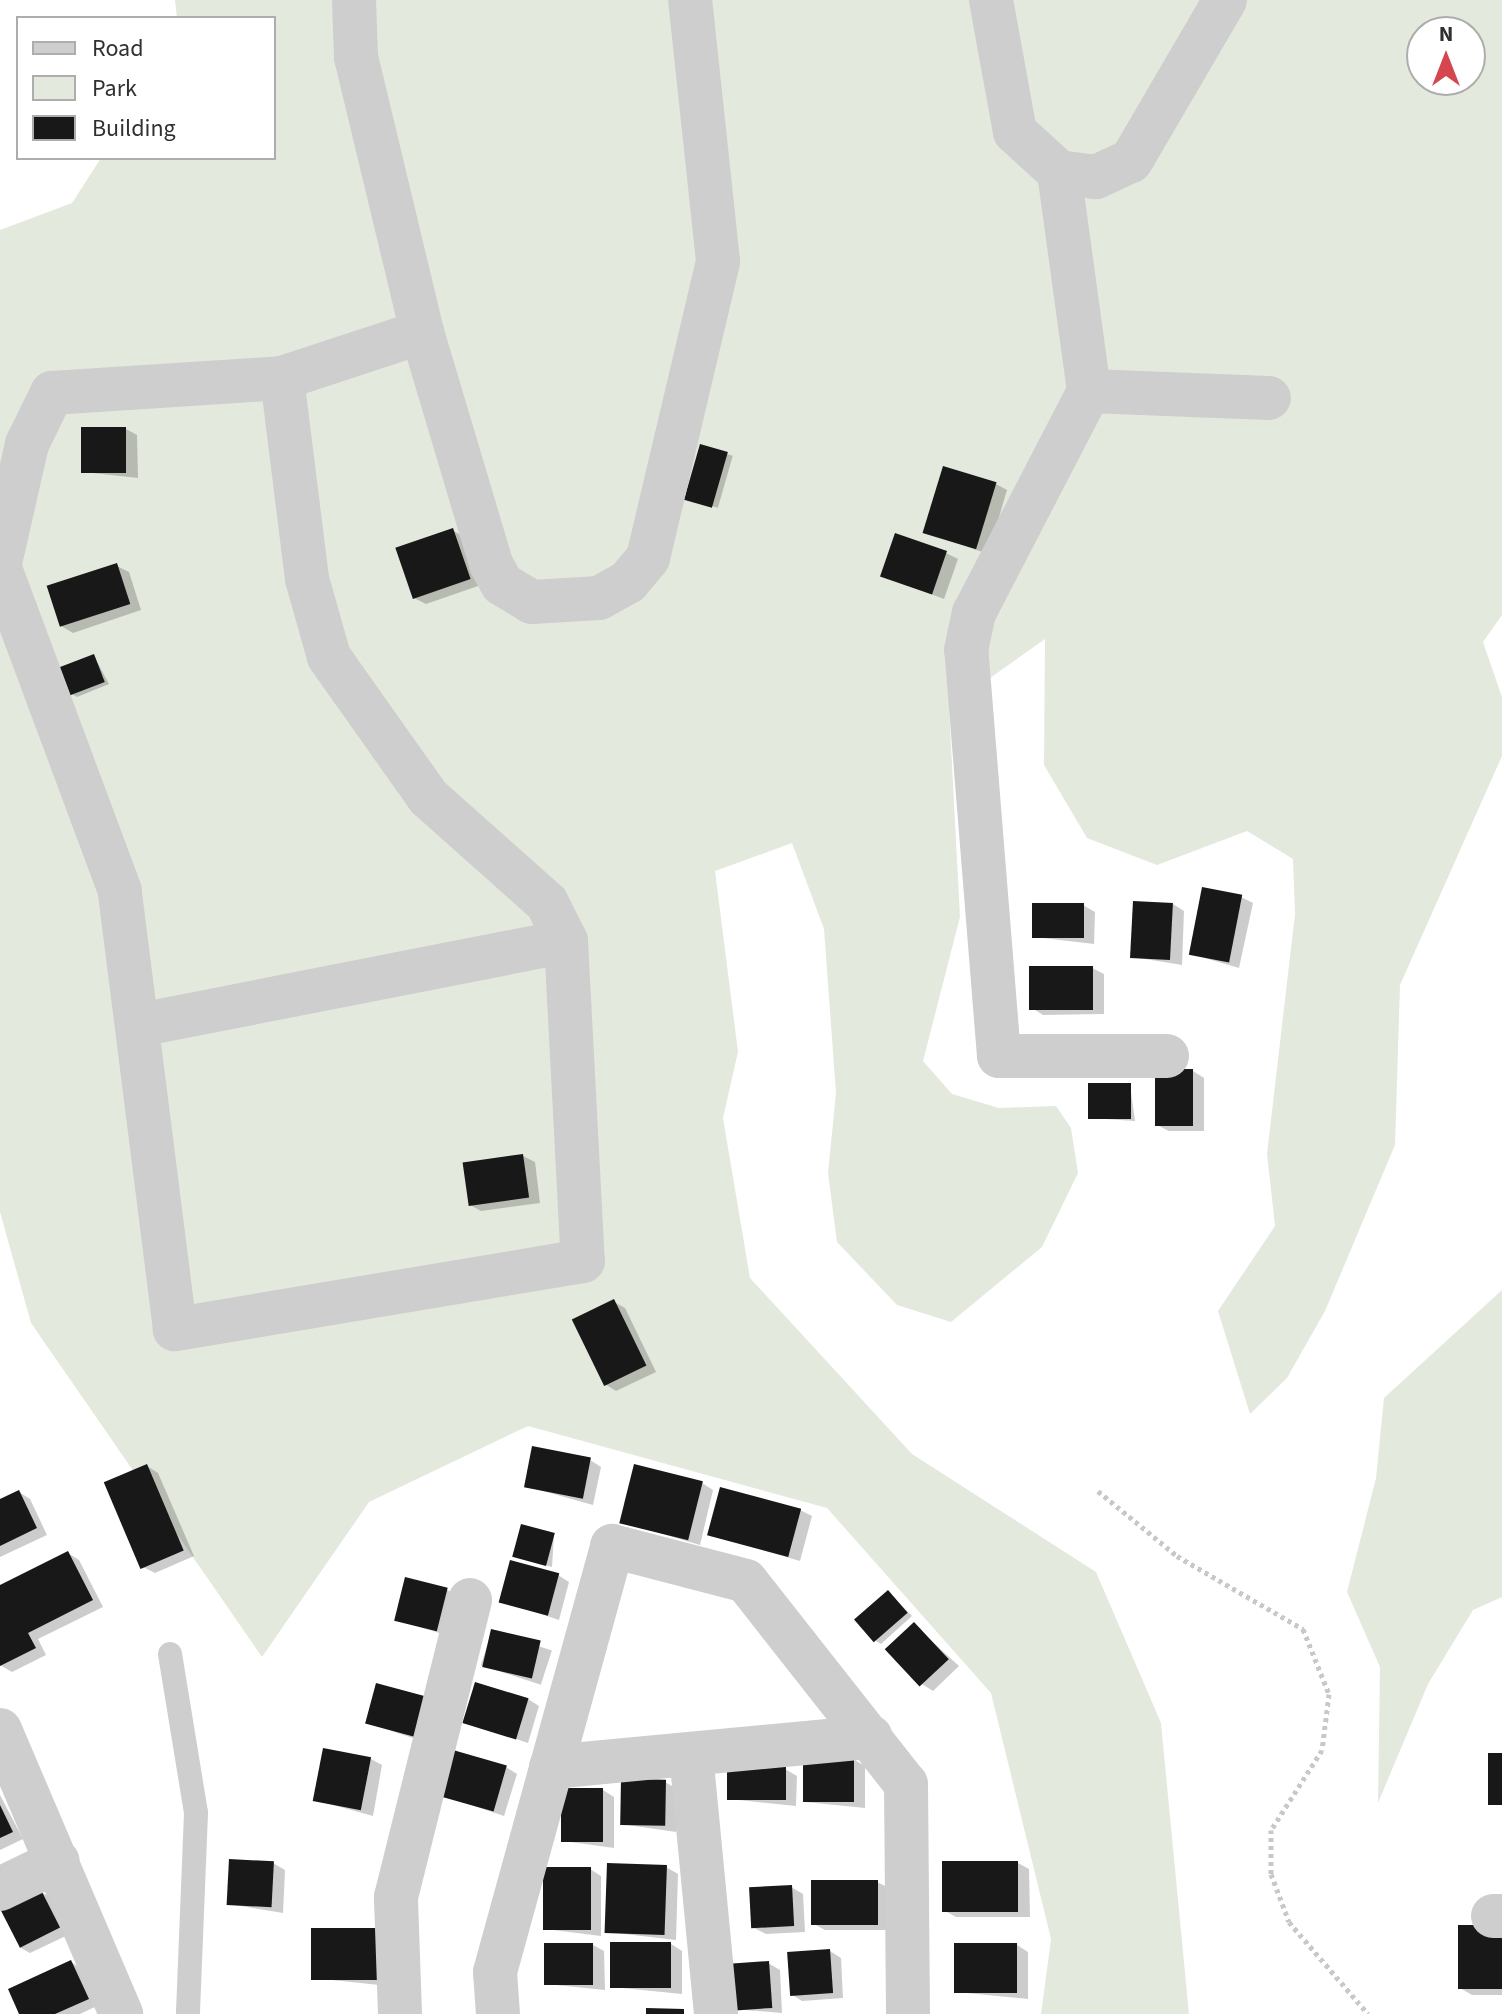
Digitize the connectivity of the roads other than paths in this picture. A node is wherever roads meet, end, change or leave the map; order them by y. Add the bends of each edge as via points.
1 (354, 0) edge
2 (690, 0) edge
3 (991, 0) edge
4 (1225, 0) edge
5 (1059, 172) junction
6 (422, 332) junction
7 (282, 378) junction
8 (1089, 391) junction
9 (1269, 398) dead end
10 (0, 563) edge
11 (0, 569) edge
12 (566, 941) junction
13 (139, 1025) junction
14 (1167, 1056) dead end
15 (470, 1600) dead end
16 (170, 1654) dead end
17 (0, 1730) edge
18 (871, 1737) junction
19 (691, 1754) junction
20 (551, 1767) junction
21 (58, 1861) junction
22 (0, 1889) edge
23 (121, 2014) edge
24 (188, 2014) edge
25 (400, 2014) edge
26 (498, 2014) edge
27 (716, 2014) edge
28 (908, 2014) edge

1 - 6 street via 356,57
2 - 6 street via 718,261 648,558 628,582 599,598 532,602 502,584
3 - 5 street via 1015,132
4 - 5 street via 1131,161 1096,177
5 - 8 street
6 - 7 street
7 - 10 street via 52,393 27,444
7 - 12 street via 307,579 329,657 428,797 547,903
8 - 9 street
8 - 14 street via 974,613 966,650 999,1056
11 - 13 street via 120,891
12 - 13 street
12 - 13 street via 583,1261 175,1329
15 - 25 street via 396,1897
16 - 24 lane via 196,1813
17 - 21 street
18 - 19 street
18 - 20 street via 746,1581 612,1546
18 - 28 street via 906,1784
19 - 20 street
19 - 27 street
20 - 26 street via 495,1972
21 - 22 street
21 - 23 street

